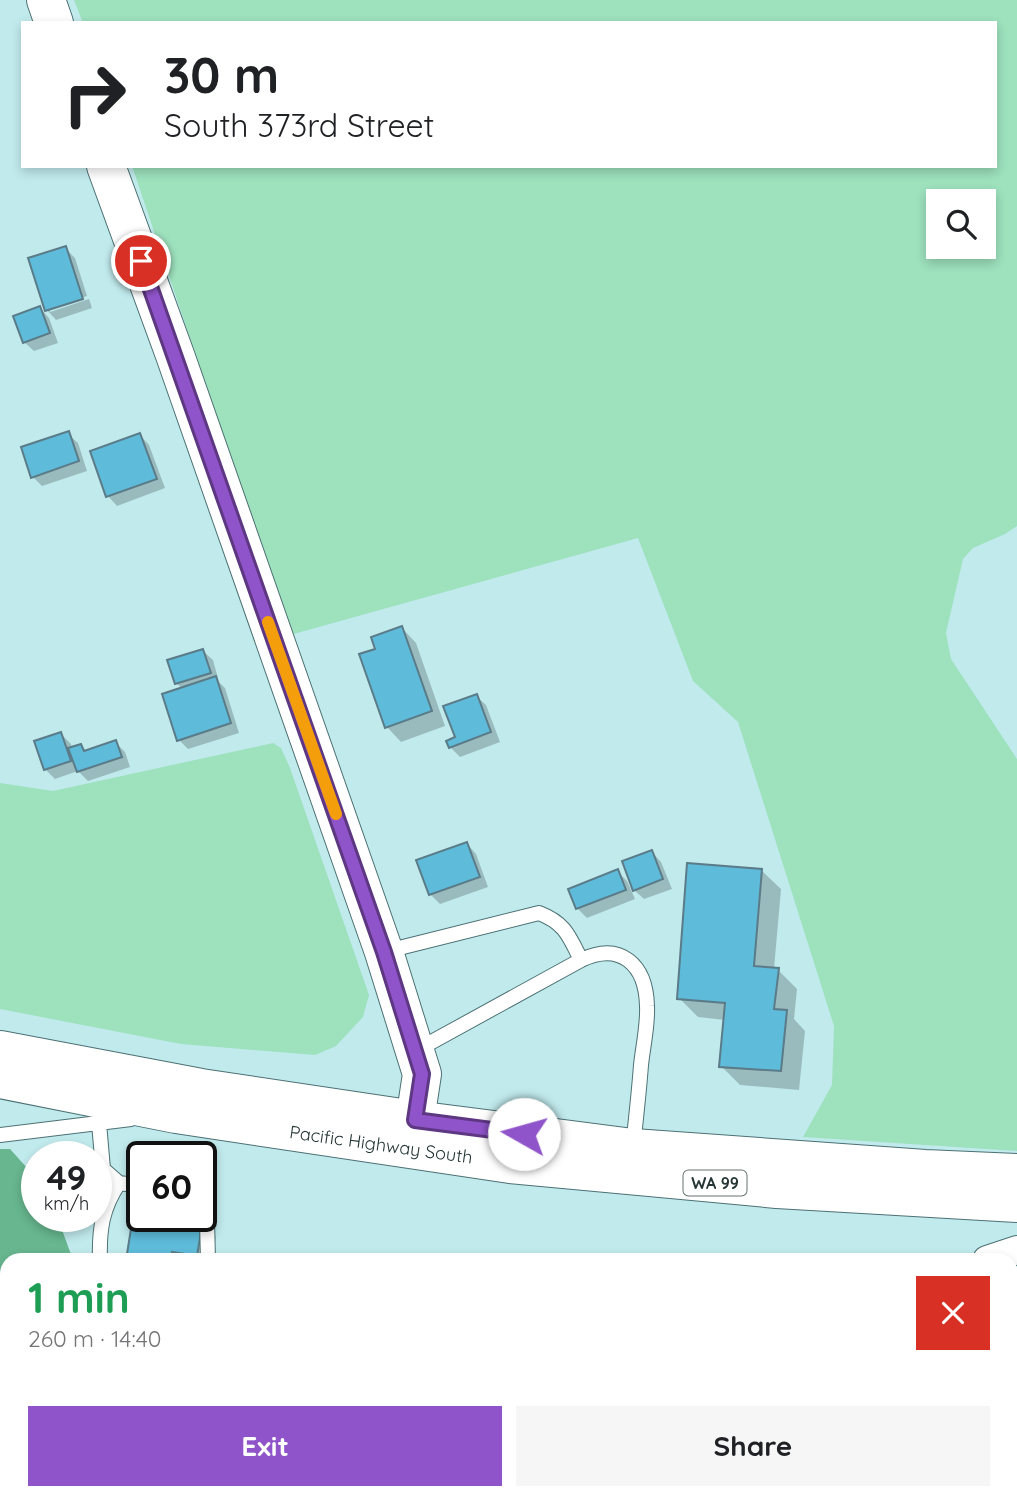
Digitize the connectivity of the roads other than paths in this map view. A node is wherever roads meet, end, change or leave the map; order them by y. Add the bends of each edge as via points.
1 (46, 0) edge
2 (53, 21) edge
3 (107, 168) edge
4 (384, 952) junction
5 (581, 960) junction
6 (0, 1050) edge
7 (415, 1051) junction
8 (0, 1079) edge
9 (176, 1114) junction
10 (415, 1120) junction
11 (99, 1123) junction
12 (0, 1135) edge
13 (633, 1148) junction
14 (1017, 1173) edge
15 (119, 1183) junction
16 (126, 1184) edge
17 (1017, 1203) edge
18 (207, 1232) edge
19 (100, 1253) edge
20 (208, 1253) edge

1 - 2 main road
3 - 4 main road
4 - 5 lane via 539,913 555,919 566,931
4 - 7 main road
5 - 7 lane
5 - 13 lane via 614,952 632,961 644,982 647,1006
6 - 10 main road, Pacific Highway South / WA 99 via 201,1088
7 - 10 main road via 422,1074
8 - 9 main road, Pacific Highway South / WA 99
9 - 11 lane
9 - 17 main road, Pacific Highway South / WA 99 via 510,1164 777,1189
10 - 13 main road, Pacific Highway South / WA 99
11 - 12 lane
11 - 15 lane via 103,1169
13 - 14 main road, Pacific Highway South / WA 99
15 - 16 lane
15 - 19 lane via 102,1214
18 - 20 lane

